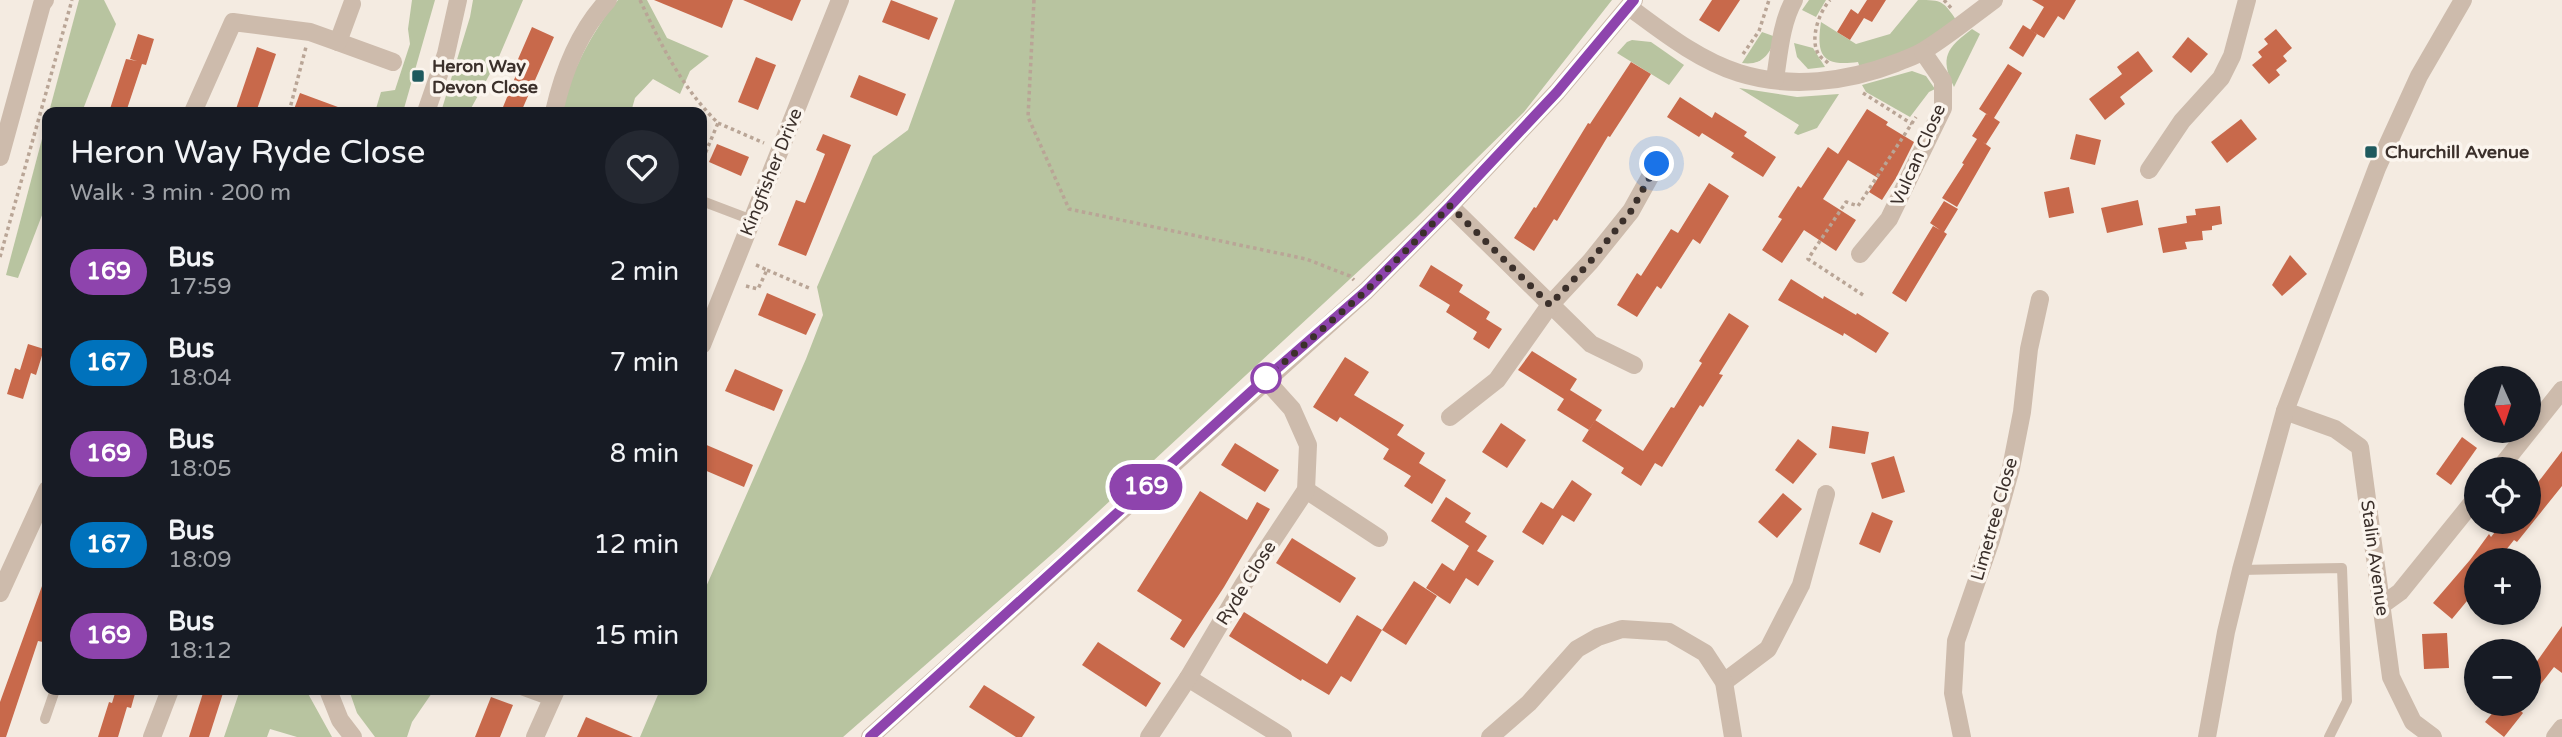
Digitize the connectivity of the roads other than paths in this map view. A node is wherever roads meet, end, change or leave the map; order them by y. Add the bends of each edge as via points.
1 (458, 0) edge
2 (608, 0) edge
3 (840, 0) edge
4 (1794, 0) edge
5 (1994, 0) edge
6 (2247, 0) edge
7 (2463, 0) edge
8 (43, 1) edge
9 (352, 4) dead end
10 (1631, 4) edge
11 (338, 42) junction
12 (1923, 52) junction
13 (393, 62) dead end
14 (1775, 79) junction
15 (195, 107) edge
16 (428, 107) edge
17 (555, 107) edge
18 (0, 157) edge
19 (1657, 164) dead end
20 (2149, 170) dead end
21 (707, 203) edge
22 (1450, 206) junction
23 (752, 220) junction
24 (1860, 254) dead end
25 (2040, 299) dead end
26 (1550, 305) junction
27 (707, 332) edge
28 (1634, 365) dead end
29 (1265, 379) junction
30 (2562, 390) edge
31 (2285, 411) junction
32 (1450, 417) dead end
33 (2509, 457) edge
34 (1306, 490) junction
35 (1826, 494) dead end
36 (42, 511) edge
37 (2464, 513) edge
38 (1378, 538) dead end
39 (2241, 570) junction
40 (0, 593) edge
41 (2382, 605) junction
42 (1188, 678) junction
43 (1724, 682) junction
44 (53, 695) edge
45 (168, 695) edge
46 (330, 695) edge
47 (553, 695) edge
48 (45, 719) dead end
49 (2562, 728) edge
50 (152, 737) edge
51 (353, 737) edge
52 (536, 737) edge
53 (870, 737) edge
54 (1149, 737) edge
55 (1283, 737) edge
56 (1490, 737) edge
57 (1733, 737) edge
58 (1962, 737) edge
59 (2207, 737) edge
60 (2329, 737) edge
61 (2434, 737) edge
62 (2555, 737) edge

1 - 16 street
2 - 17 street via 577,46
3 - 23 street, Kingfisher Drive
4 - 14 street
5 - 12 street
6 - 20 street via 2232,57 2221,78 2182,121
7 - 31 street via 2419,76 2377,168
8 - 18 street
9 - 11 street
10 - 14 street via 1706,59
10 - 22 street via 1557,92
11 - 13 street
11 - 15 street via 310,32 233,22
12 - 14 street via 1869,74 1817,82
12 - 24 street, Vulcan Close via 1943,81 1944,108 1889,219
19 - 26 street via 1631,211
21 - 23 lane
22 - 26 street
22 - 29 street via 1366,291
23 - 27 street, Kingfisher Drive
25 - 58 street, Limetree Close via 2011,468 1956,641 1953,693
26 - 28 street via 1591,344
26 - 32 street via 1497,380
29 - 34 street via 1292,409 1308,445
29 - 53 street
30 - 33 street
31 - 39 street
31 - 41 street, Stalin Avenue via 2335,429 2360,447
34 - 38 street
34 - 42 street, Ryde Close
35 - 43 street via 1801,585 1768,649
36 - 40 street
37 - 41 street via 2400,592
39 - 59 street
39 - 60 lane via 2342,568 2347,701
41 - 61 street, Stalin Avenue via 2391,677 2413,722
42 - 54 street, Ryde Close
42 - 55 street
43 - 56 street via 1705,653 1688,641 1669,632 1622,629 1577,649
43 - 57 street
44 - 48 lane
45 - 50 street
46 - 51 street
47 - 52 street
49 - 62 street

